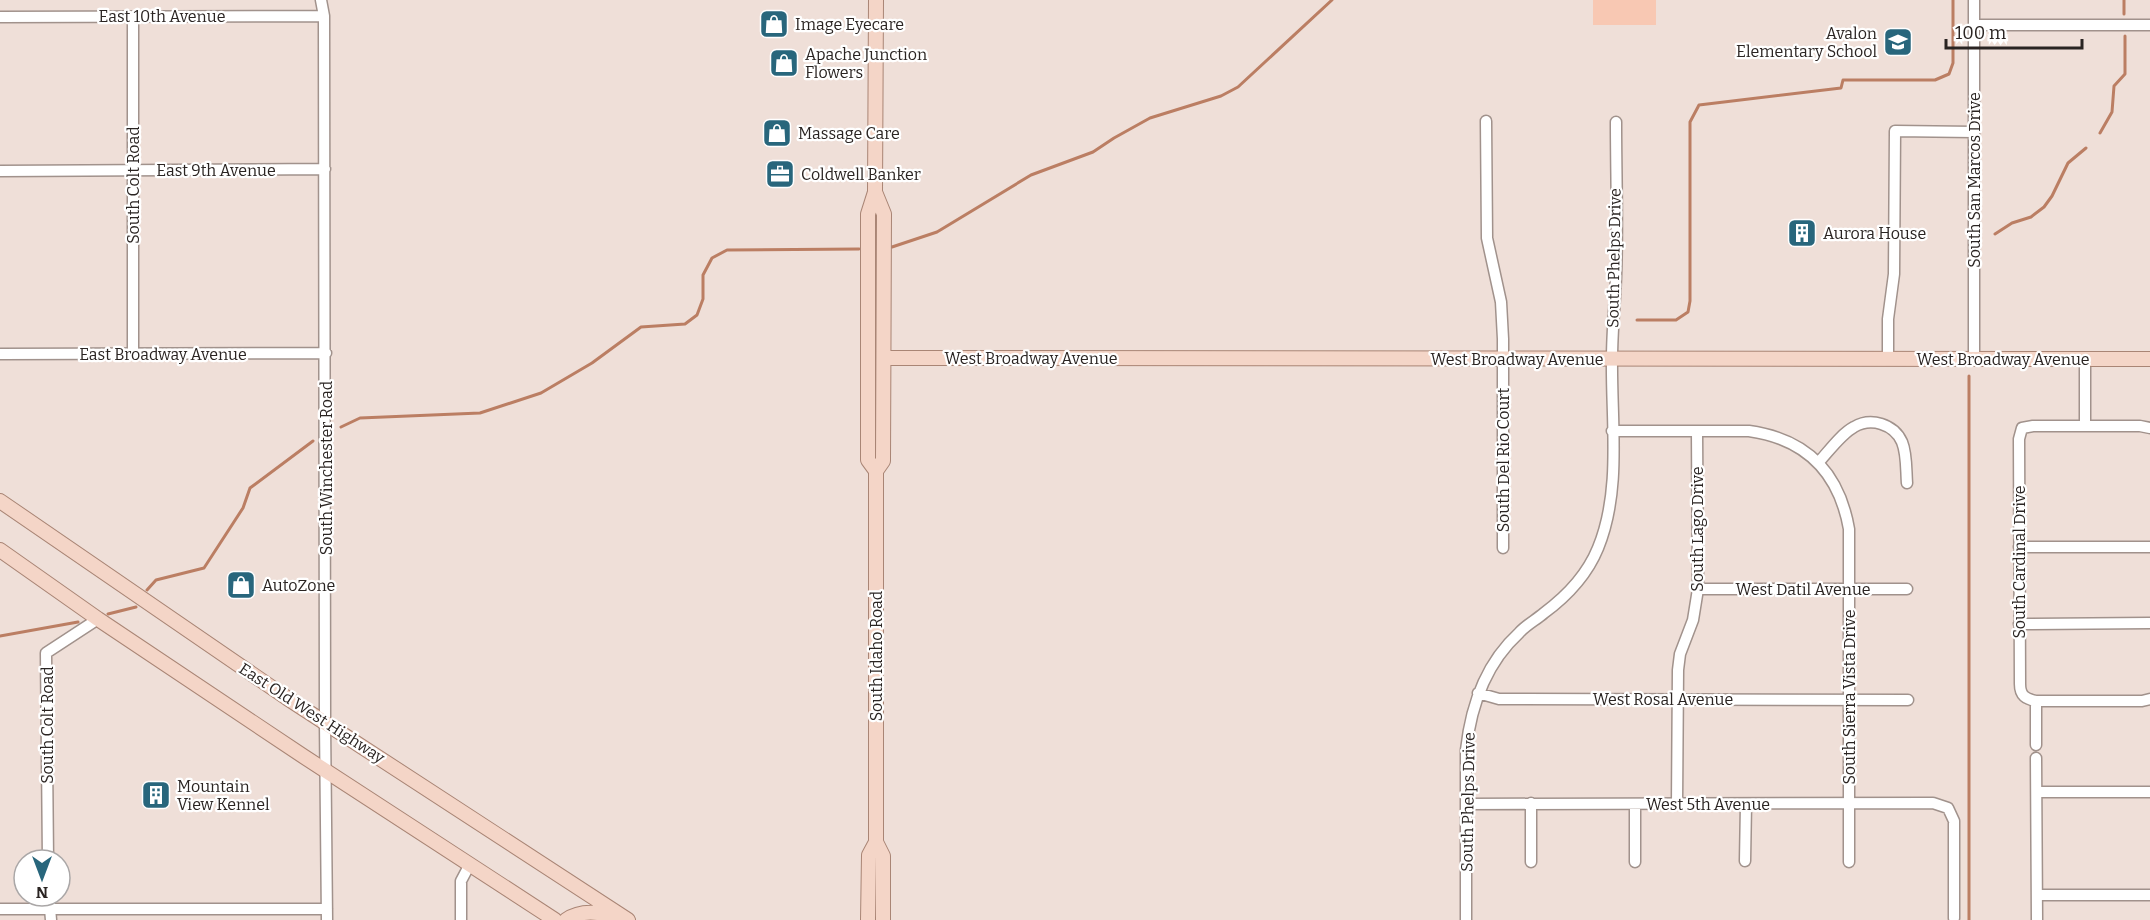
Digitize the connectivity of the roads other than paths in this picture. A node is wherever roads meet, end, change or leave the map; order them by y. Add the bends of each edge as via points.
1 (321, 0) edge
2 (329, 0) edge
3 (876, 0) edge
4 (1974, 0) edge
5 (324, 16) junction
6 (0, 17) edge
7 (133, 17) junction
8 (1974, 25) junction
9 (2150, 26) edge
10 (1486, 121) dead end
11 (1616, 122) dead end
12 (1974, 132) junction
13 (325, 169) junction
14 (133, 170) junction
15 (0, 171) edge
16 (875, 192) junction
17 (326, 353) junction
18 (0, 354) edge
19 (133, 354) junction
20 (884, 358) junction
21 (1503, 358) junction
22 (1612, 358) junction
23 (1888, 359) junction
24 (1974, 359) junction
25 (2085, 359) junction
26 (2150, 359) edge
27 (2085, 426) junction
28 (2150, 428) edge
29 (1697, 430) junction
30 (1612, 431) junction
31 (1818, 463) junction
32 (876, 471) junction
33 (1907, 483) dead end
34 (0, 501) edge
35 (2019, 547) junction
36 (2150, 547) edge
37 (1503, 548) dead end
38 (0, 550) edge
39 (1698, 589) junction
40 (1849, 589) junction
41 (1907, 589) dead end
42 (98, 619) junction
43 (2150, 623) edge
44 (2019, 624) junction
45 (1478, 693) junction
46 (1677, 699) junction
47 (1850, 699) junction
48 (2150, 699) edge
49 (1908, 700) dead end
50 (2036, 701) junction
51 (325, 723) junction
52 (2036, 745) dead end
53 (2036, 758) dead end
54 (326, 771) junction
55 (2037, 792) junction
56 (2150, 792) edge
57 (1531, 803) junction
58 (1467, 804) junction
59 (1635, 804) junction
60 (1677, 804) junction
61 (1746, 804) junction
62 (1850, 804) junction
63 (876, 842) junction
64 (48, 848) edge
65 (1745, 861) dead end
66 (1850, 861) dead end
67 (1531, 862) dead end
68 (1635, 862) dead end
69 (470, 864) junction
70 (2037, 895) junction
71 (2150, 895) edge
72 (0, 909) edge
73 (327, 914) edge
74 (51, 915) edge
75 (1954, 918) dead end
76 (461, 920) edge
77 (555, 920) edge
78 (566, 920) edge
79 (620, 920) edge
80 (628, 920) edge
81 (868, 920) edge
82 (883, 920) edge
83 (1466, 920) edge
84 (2037, 920) edge

1 - 5 street, South Winchester Road
2 - 5 street, South Winchester Road
3 - 16 main road, South Idaho Road
4 - 8 street, South San Marcos Drive
5 - 7 street, East 10th Avenue
5 - 13 street, South Winchester Road
6 - 7 street, East 10th Avenue
7 - 14 street, South Colt Road
8 - 9 street
8 - 12 street, South San Marcos Drive
10 - 21 street, South Del Rio Court via 1487,238 1501,302
11 - 22 street, South Phelps Drive
12 - 23 street via 1895,131 1894,274
12 - 24 street, South San Marcos Drive
13 - 14 street, East 9th Avenue
13 - 17 street, South Winchester Road
14 - 15 street, East 9th Avenue
14 - 19 street, South Colt Road
16 - 20 main road, South Idaho Road via 884,214
16 - 32 main road, South Idaho Road via 868,214 868,460
17 - 19 street, East Broadway Avenue
17 - 51 street, South Winchester Road
18 - 19 street, East Broadway Avenue
20 - 21 main road, West Broadway Avenue
20 - 32 main road, South Idaho Road via 883,461
21 - 22 main road, West Broadway Avenue
21 - 37 street, South Del Rio Court
22 - 23 main road, West Broadway Avenue
22 - 30 street, South Phelps Drive
23 - 24 main road, West Broadway Avenue
24 - 25 main road, West Broadway Avenue
25 - 26 main road, West Broadway Avenue
25 - 27 street
27 - 28 street
27 - 35 street, South Cardinal Drive via 2022,428
29 - 30 street, South Sierra Vista Drive
29 - 31 street, South Sierra Vista Drive via 1769,434 1805,450
29 - 39 street, South Lago Drive
30 - 45 street, South Phelps Drive via 1611,501 1594,558 1576,585 1498,656
31 - 33 street via 1848,431 1865,422 1885,425 1902,441
31 - 40 street, South Sierra Vista Drive via 1839,490 1846,508
32 - 63 main road, South Idaho Road
34 - 51 main road, East Old West Highway
35 - 36 street
35 - 44 street, South Cardinal Drive
38 - 42 main road
39 - 40 street, West Datil Avenue
39 - 46 street, South Lago Drive via 1693,620 1680,654
40 - 41 street, West Datil Avenue
40 - 47 street, South Sierra Vista Drive
42 - 54 main road
42 - 64 street, South Colt Road via 46,653
43 - 44 street
44 - 50 street, South Cardinal Drive via 2022,695
45 - 46 street, West Rosal Avenue via 1500,699
45 - 58 street, South Phelps Drive via 1466,750
46 - 47 street, West Rosal Avenue
46 - 60 street, South Lago Drive
47 - 49 street, West Rosal Avenue
47 - 62 street, South Sierra Vista Drive
48 - 50 street
50 - 52 street
51 - 54 street, South Winchester Road
51 - 80 main road, East Old West Highway
53 - 55 street
54 - 69 main road
54 - 73 street, South Winchester Road
55 - 56 street
55 - 70 street
57 - 58 street, West 5th Avenue
57 - 59 street, West 5th Avenue
57 - 67 street
58 - 83 street, South Phelps Drive
59 - 60 street, West 5th Avenue
59 - 68 street
60 - 61 street, West 5th Avenue
61 - 62 street, West 5th Avenue
61 - 65 street
62 - 66 street, South Sierra Vista Drive
62 - 75 street, West 5th Avenue via 1934,803 1947,808 1954,821
63 - 81 main road, South Idaho Road via 869,855
63 - 82 main road, South Idaho Road via 884,856
69 - 76 street via 460,881
69 - 77 main road
70 - 71 street
70 - 84 street
72 - 74 street
73 - 74 street
78 - 79 main road via 589,913

